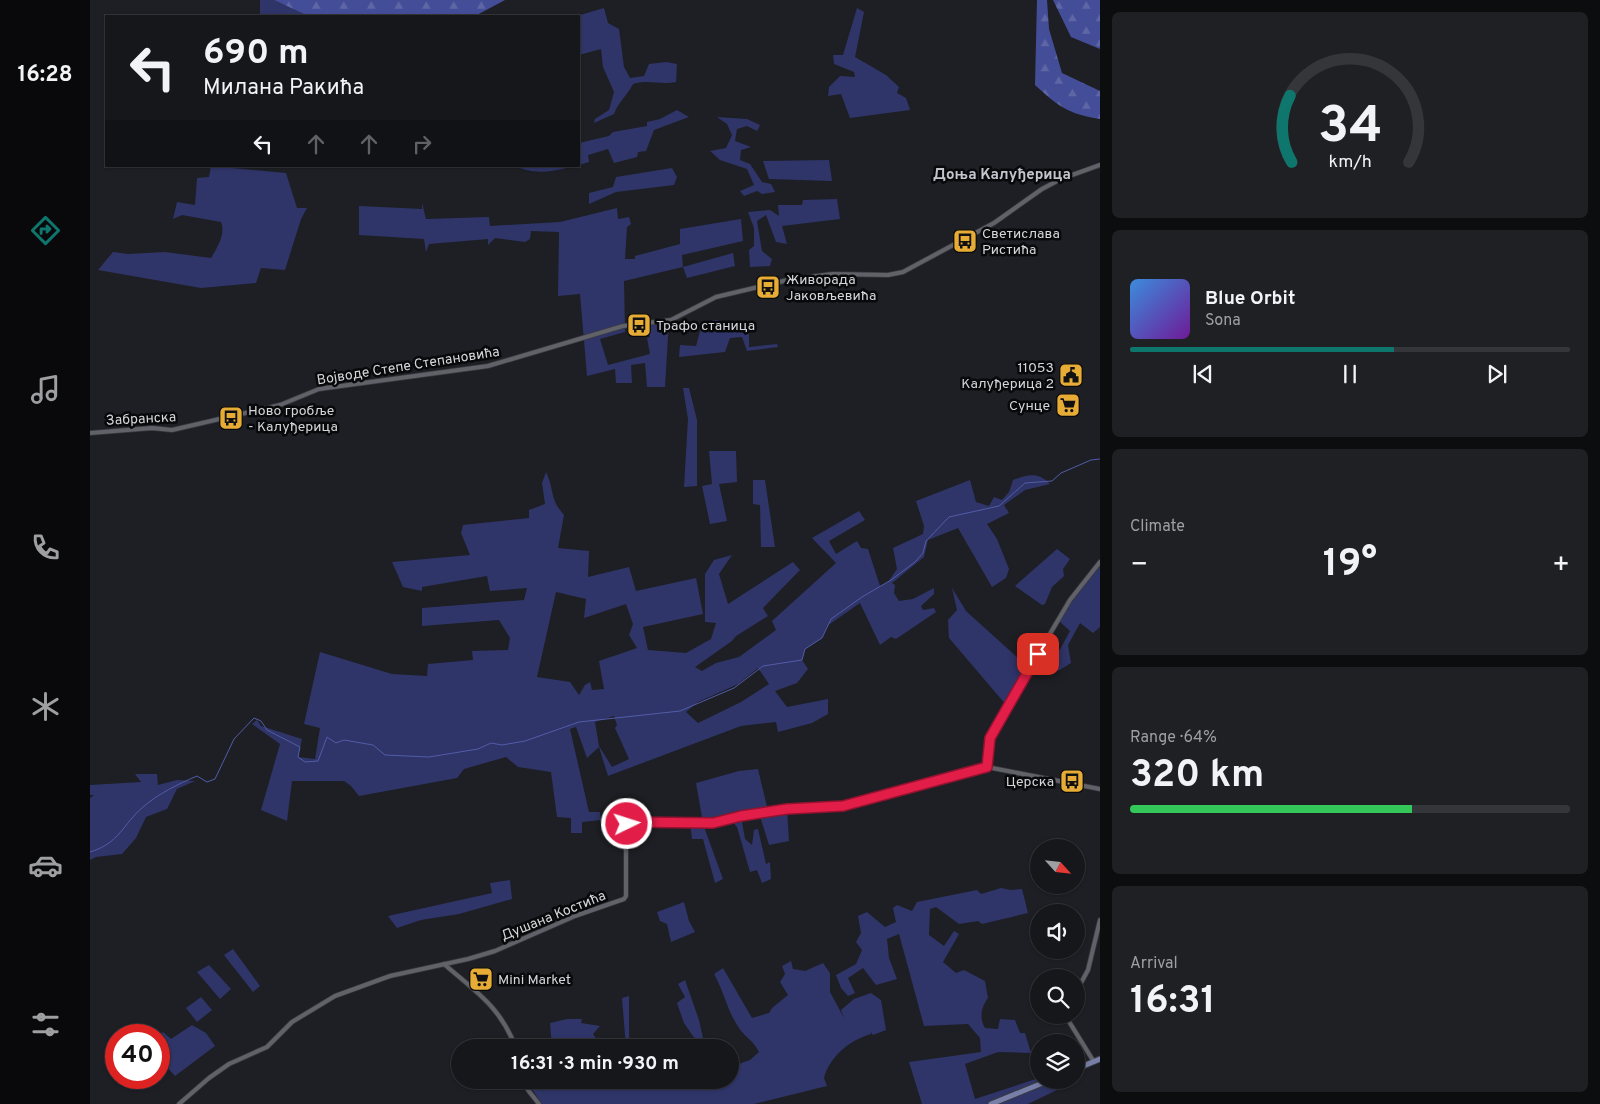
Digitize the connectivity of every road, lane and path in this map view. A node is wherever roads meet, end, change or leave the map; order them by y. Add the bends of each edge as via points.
1 (1100, 165) edge
2 (280, 405) joint
3 (90, 433) edge
4 (1100, 562) edge
5 (987, 767) junction
6 (1100, 789) edge
7 (1100, 920) edge
8 (444, 964) junction
9 (1085, 976) edge
10 (1071, 1024) edge
11 (512, 1039) edge
12 (1100, 1059) edge
13 (1094, 1062) junction
14 (1085, 1066) edge
15 (1030, 1088) edge
16 (528, 1089) edge
17 (179, 1104) edge
18 (539, 1104) edge
19 (992, 1104) edge

1 - 2 street, Војводе Степе Степановића via 1042,189 994,223 903,272 792,278 716,296 671,320 624,326 493,365 319,389
2 - 3 street, Забранска via 172,430 152,428
4 - 5 street via 1074,593 996,726 989,741
5 - 6 street
5 - 8 street, Душана Костића via 843,806 787,809 713,823 628,823 624,899 575,916 495,951
7 - 9 street
8 - 11 street via 496,1009
8 - 17 street via 390,976 321,1003 289,1025 271,1044 229,1064
10 - 13 street
12 - 13 main road
13 - 14 main road
15 - 19 main road
16 - 18 street

